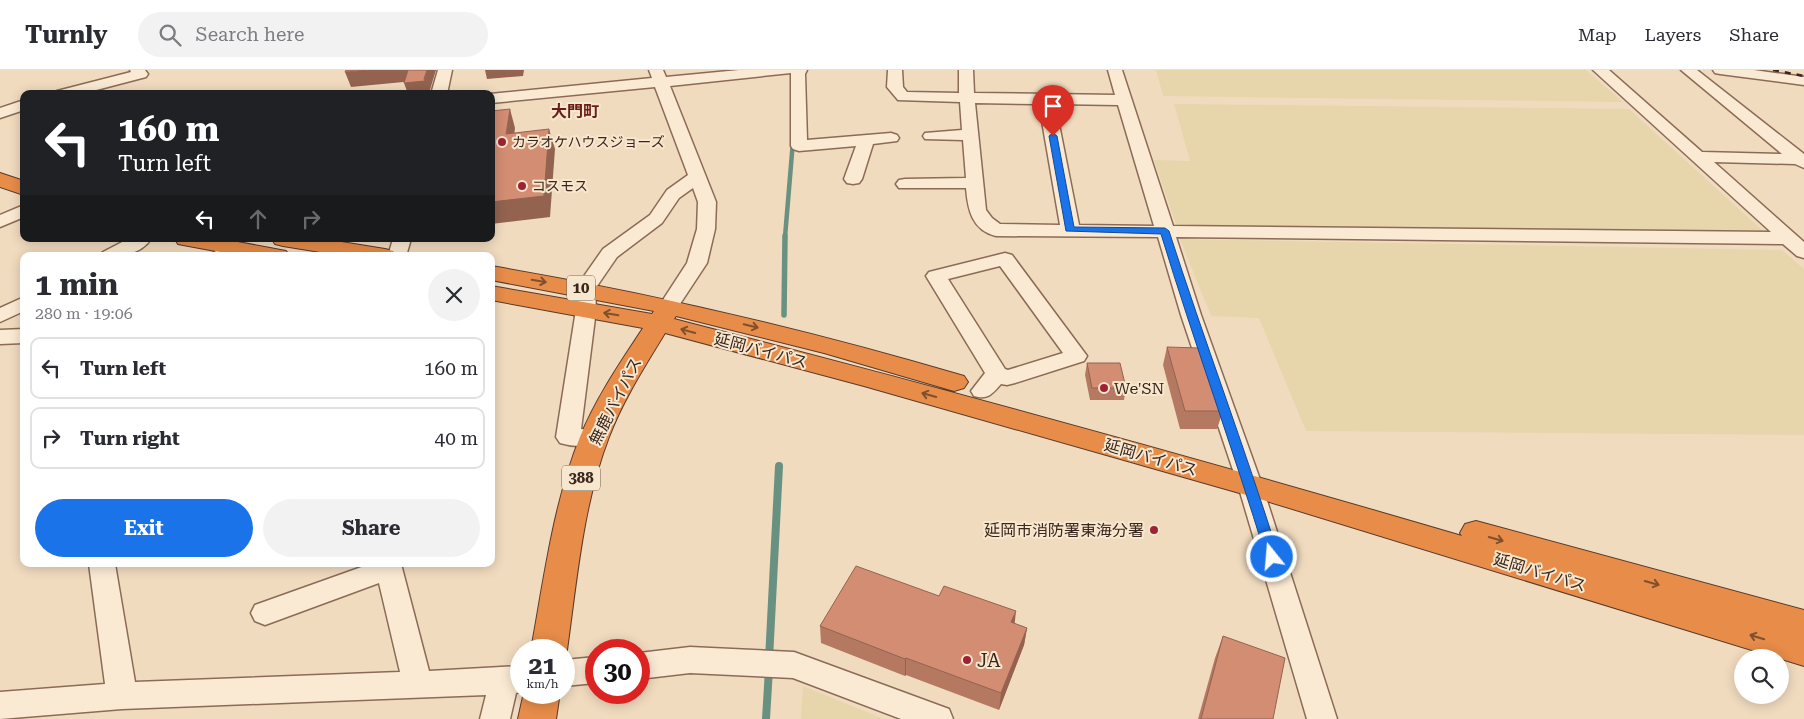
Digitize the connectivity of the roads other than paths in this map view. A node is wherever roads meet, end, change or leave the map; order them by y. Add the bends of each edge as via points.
1 (138, 70) edge
2 (445, 70) edge
3 (786, 70) edge
4 (800, 70) edge
5 (895, 70) edge
6 (966, 70) edge
7 (1115, 70) edge
8 (1600, 70) edge
9 (1688, 70) edge
10 (1720, 70) edge
11 (658, 75) edge
12 (1787, 80) junction
13 (1804, 81) edge
14 (78, 90) edge
15 (440, 90) edge
16 (1804, 91) edge
17 (495, 97) edge
18 (967, 98) junction
19 (1046, 98) junction
20 (1123, 100) junction
21 (20, 106) edge
22 (0, 113) edge
23 (970, 135) junction
24 (931, 136) dead end
25 (891, 138) dead end
26 (866, 140) junction
27 (1696, 157) junction
28 (1802, 160) edge
29 (0, 162) edge
30 (20, 170) edge
31 (697, 176) junction
32 (0, 179) edge
33 (853, 179) dead end
34 (974, 183) junction
35 (905, 184) dead end
36 (20, 187) edge
37 (20, 212) edge
38 (0, 222) edge
39 (1070, 229) junction
40 (1165, 231) junction
41 (1788, 238) junction
42 (136, 242) edge
43 (196, 242) edge
44 (301, 242) edge
45 (118, 252) edge
46 (228, 252) edge
47 (361, 252) edge
48 (1804, 252) edge
49 (495, 275) edge
50 (495, 293) edge
51 (585, 299) junction
52 (20, 305) edge
53 (664, 315) junction
54 (0, 316) edge
55 (20, 336) edge
56 (0, 337) edge
57 (990, 383) junction
58 (594, 437) junction
59 (1247, 477) junction
60 (102, 567) edge
61 (386, 567) edge
62 (389, 567) edge
63 (265, 613) dead end
64 (1804, 625) edge
65 (551, 639) edge
66 (1804, 651) edge
67 (650, 665) edge
68 (510, 680) edge
69 (418, 684) junction
70 (510, 686) edge
71 (122, 696) junction
72 (540, 704) edge
73 (0, 706) edge
74 (495, 719) edge
75 (537, 719) edge
76 (938, 719) edge
77 (1322, 719) edge

1 - 14 street via 141,74
2 - 15 street
3 - 11 street via 687,80
4 - 26 street via 799,146
5 - 18 street via 895,87 903,97
6 - 18 street
7 - 20 street
8 - 27 street
9 - 28 street
10 - 12 street
11 - 17 street
11 - 31 street
12 - 13 street
12 - 16 street
18 - 19 street
18 - 23 street
19 - 20 street
19 - 39 street
20 - 40 street
21 - 22 street
23 - 24 street
23 - 34 street
25 - 26 street
26 - 33 street
27 - 28 street
27 - 41 street
29 - 30 highway
31 - 51 street via 673,194 656,219 610,253
31 - 53 street via 707,202 706,229 697,263
32 - 36 highway
34 - 35 street
34 - 39 street via 977,210 996,230
37 - 38 street
39 - 40 street
40 - 41 street
40 - 59 street
41 - 48 street
42 - 45 street
43 - 46 highway
44 - 47 highway
49 -> 51 highway, 延岡バイパス / 10
50 - 51 highway, 延岡バイパス / 10
51 - 53 highway, 延岡バイパス / 10
51 - 58 street via 568,437
52 - 54 street
53 -> 57 highway, 延岡バイパス / 10 via 831,346
53 - 58 highway, 無鹿バイパス / 388 via 622,383
59 -> 53 highway, 延岡バイパス / 10 via 868,378
55 - 56 street
57 - 57 street via 1076,356 1005,259 936,276
57 - 59 highway, 延岡バイパス / 10
58 - 65 highway, 無鹿バイパス / 388 via 576,495
59 -> 64 highway, 延岡バイパス / 10
66 -> 59 highway, 延岡バイパス / 10
59 - 77 street
60 - 71 street
61 - 63 street
62 - 69 street
67 - 76 street via 690,660 794,665
68 - 69 street
69 - 71 street
70 - 74 street
71 - 73 street
72 - 75 highway

